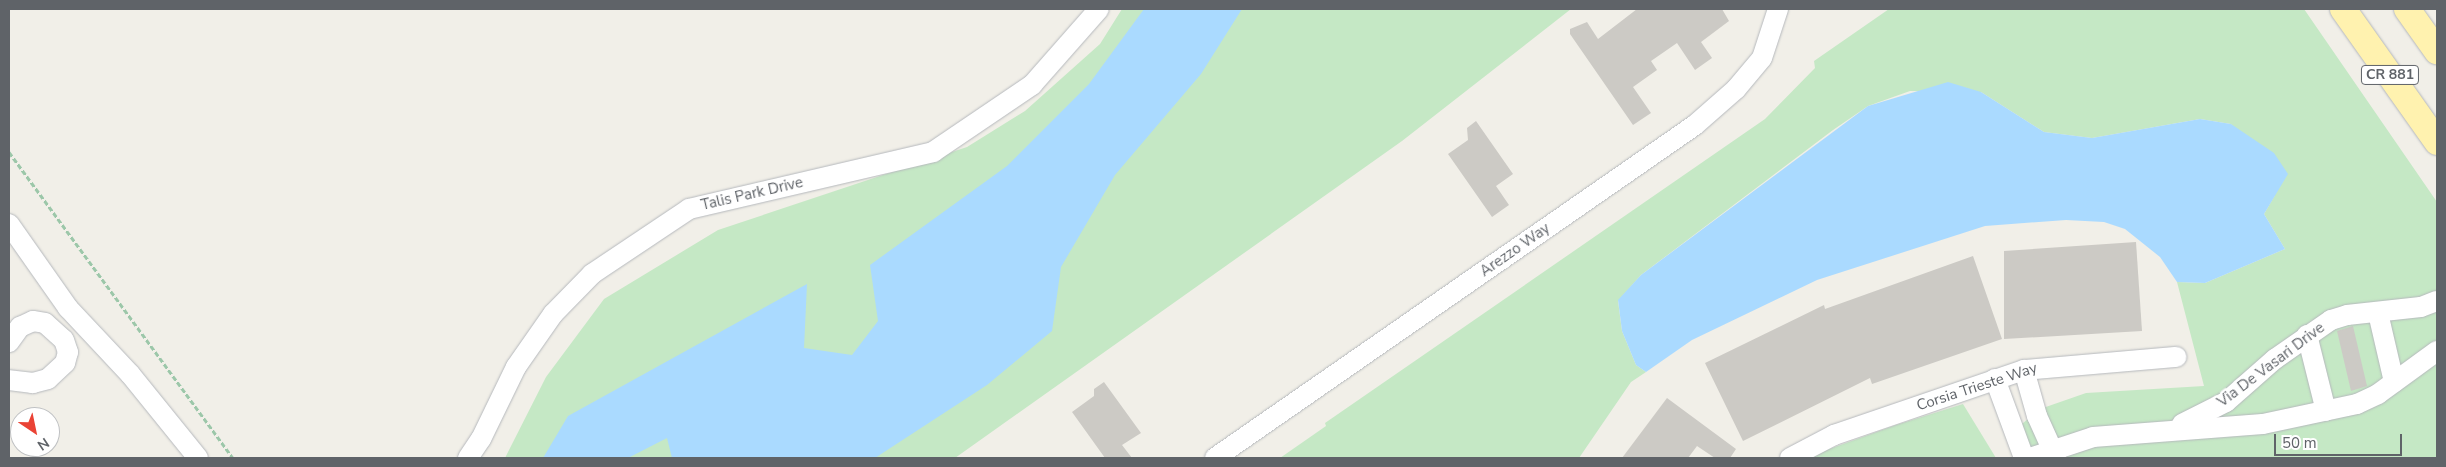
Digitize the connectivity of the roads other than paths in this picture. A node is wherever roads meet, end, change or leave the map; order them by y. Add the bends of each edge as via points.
1 (1098, 9) edge
2 (1778, 9) edge
3 (2344, 9) edge
4 (2408, 9) edge
5 (2437, 51) edge
6 (2437, 142) edge
7 (9, 224) edge
8 (2437, 301) edge
9 (2378, 313) junction
10 (2308, 335) junction
11 (9, 342) edge
12 (2437, 351) edge
13 (2176, 357) dead end
14 (2024, 370) junction
15 (1995, 379) junction
16 (9, 380) edge
17 (2394, 382) junction
18 (2326, 411) junction
19 (2167, 431) junction
20 (2055, 455) edge
21 (198, 458) edge
22 (468, 458) edge
23 (1214, 458) edge
24 (1790, 458) edge
25 (2024, 458) edge
26 (2030, 458) edge

1 - 22 street, Talis Park Drive via 1032,85 933,152 689,209 592,274 552,314 516,367 481,439
2 - 23 street, Arezzo Way via 1762,58 1736,89 1695,125
3 - 6 main road, CR 881
4 - 5 main road, CR 881
7 - 21 street via 68,308 130,374
8 - 9 street, Via De Vasari Drive via 2421,307
9 - 10 street, Via De Vasari Drive via 2347,315
9 - 17 street
10 - 18 street
10 - 19 street, Via De Vasari Drive via 2226,402
11 - 16 street via 20,328 33,321 45,323 64,340 68,352 65,363 48,379 34,382
12 - 17 street, Via De Vasari Drive
13 - 14 street, Corsia Trieste Way
14 - 15 street, Corsia Trieste Way
14 - 20 street via 2038,416
15 - 24 street, Corsia Trieste Way via 1834,435
15 - 25 street
17 - 18 street, Via De Vasari Drive via 2357,404
18 - 19 street, Via De Vasari Drive via 2262,424
19 - 20 street, Via De Vasari Drive via 2093,437
20 - 26 street, Via De Vasari Drive

